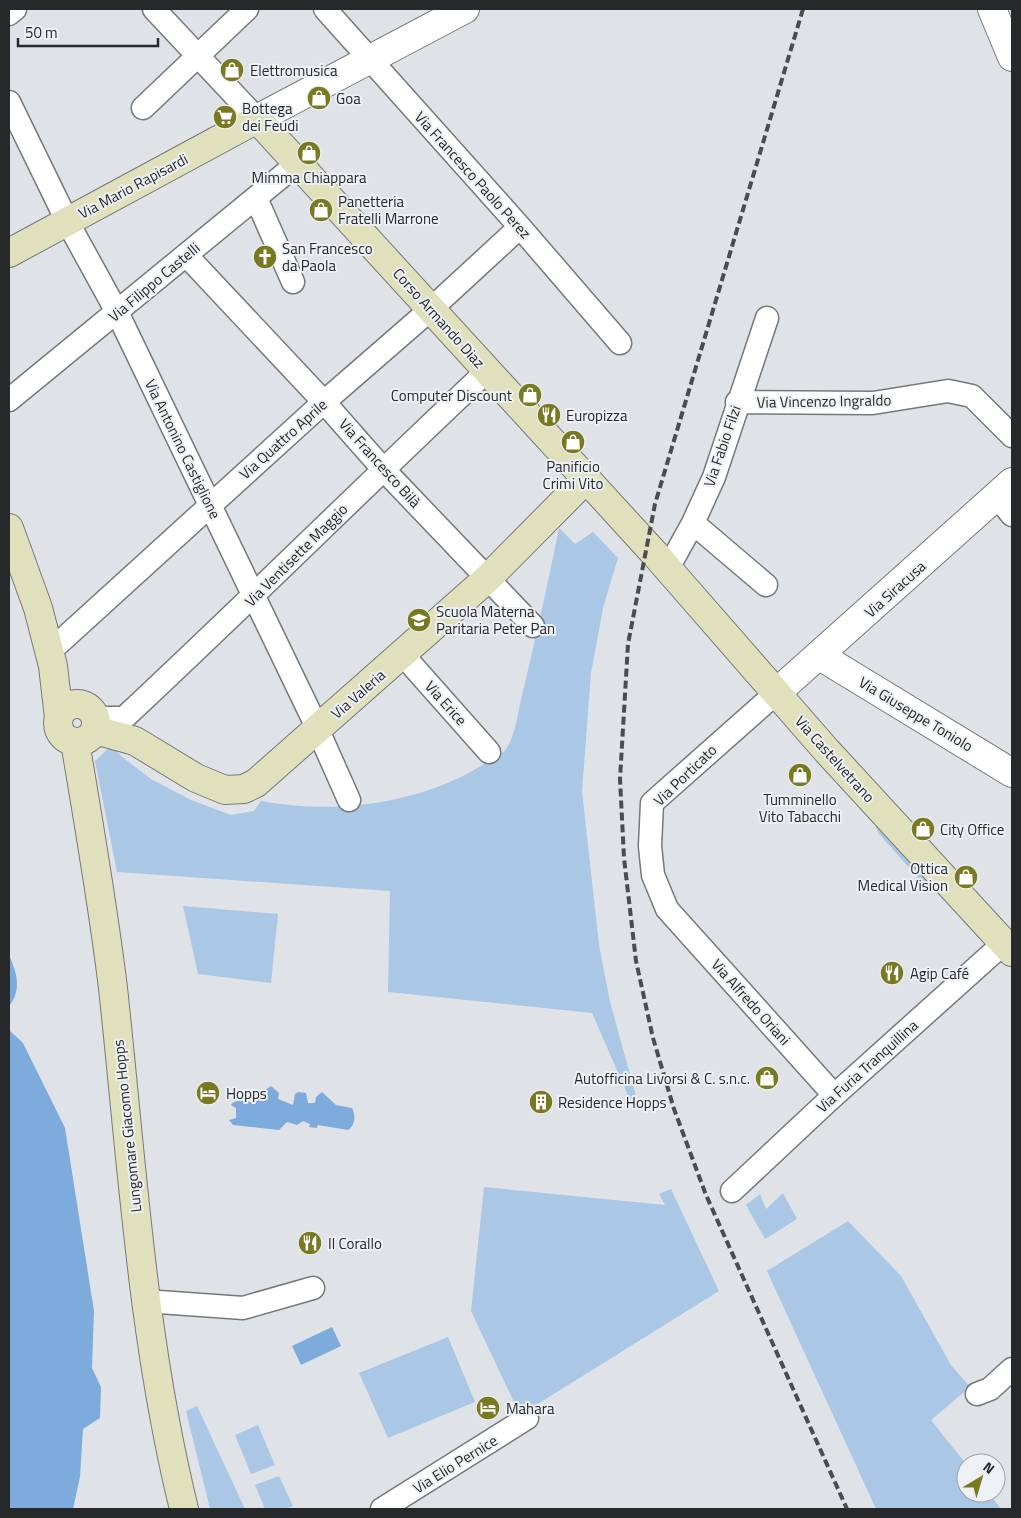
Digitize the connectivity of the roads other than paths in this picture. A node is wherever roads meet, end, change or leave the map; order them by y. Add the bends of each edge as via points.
1 (14, 9) edge
2 (154, 9) edge
3 (247, 9) edge
4 (325, 9) edge
5 (464, 9) edge
6 (992, 9) edge
7 (9, 14) edge
8 (433, 16) edge
9 (197, 56) junction
10 (1012, 57) edge
11 (370, 58) junction
12 (9, 102) edge
13 (143, 108) dead end
14 (257, 119) junction
15 (298, 163) junction
16 (256, 198) junction
17 (67, 221) junction
18 (520, 227) junction
19 (9, 253) edge
20 (186, 255) junction
21 (293, 282) dead end
22 (431, 309) junction
23 (118, 312) junction
24 (767, 318) dead end
25 (620, 344) dead end
26 (487, 371) junction
27 (9, 400) edge
28 (324, 402) junction
29 (737, 402) junction
30 (1012, 436) edge
31 (383, 469) junction
32 (585, 480) junction
33 (1007, 498) edge
34 (211, 506) junction
35 (693, 523) junction
36 (9, 528) edge
37 (664, 566) junction
38 (488, 578) junction
39 (766, 586) dead end
40 (254, 597) junction
41 (533, 626) dead end
42 (403, 655) junction
43 (820, 656) junction
44 (51, 660) junction
45 (775, 694) junction
46 (87, 724) junction
47 (318, 729) junction
48 (489, 752) dead end
49 (1012, 773) edge
50 (349, 800) dead end
51 (667, 909) joint
52 (1008, 947) edge
53 (834, 1095) junction
54 (732, 1191) dead end
55 (314, 1288) dead end
56 (145, 1301) junction
57 (1012, 1369) edge
58 (977, 1394) dead end
59 (527, 1418) dead end
60 (184, 1509) edge
61 (382, 1509) edge

1 - 7 street
2 - 9 street, Corso Armando Diaz
3 - 9 street
4 - 11 street, Via Francesco Paolo Perez
5 - 8 street
6 - 10 street
8 - 11 street
9 - 13 street
9 - 14 street, Corso Armando Diaz
11 - 14 street
11 - 18 street, Via Francesco Paolo Perez
12 - 17 street, Via Antonino Castiglione
14 - 15 main road, Corso Armando Diaz
14 - 17 main road, Via Mario Rapisardi
15 - 16 street, Via Filippo Castelli
15 - 22 main road, Corso Armando Diaz
16 - 20 street, Via Filippo Castelli
16 - 21 street
17 - 19 main road, Via Mario Rapisardi
17 - 23 street, Via Antonino Castiglione
18 - 22 street, Via Quattro Aprile
18 - 25 street, Via Francesco Paolo Perez
20 - 23 street, Via Filippo Castelli
20 - 28 street, Via Francesco Bilà
22 - 26 main road, Corso Armando Diaz
22 - 28 street, Via Quattro Aprile
23 - 27 street, Via Filippo Castelli
23 - 34 street, Via Antonino Castiglione
24 - 29 street, Via Fabio Filzi
26 - 31 street, Via Ventisette Maggio
26 - 32 main road, Corso Armando Diaz
28 - 31 street, Via Francesco Bilà
28 - 34 street, Via Quattro Aprile
29 - 30 street, Via Vincenzo Ingraldo via 873,403 948,391 972,396
29 - 35 street, Via Fabio Filzi via 714,477
31 - 38 street, Via Francesco Bilà
31 - 40 street, Via Ventisette Maggio
32 - 37 main road, Corso Armando Diaz
32 - 38 main road, Via Valeria
33 - 43 street, Via Siracusa
34 - 40 street, Via Antonino Castiglione
34 - 44 street, Via Quattro Aprile
35 - 37 street, Via Fabio Filzi
35 - 39 street
36 - 44 main road, Lungomare Giacomo Hopps via 38,608
37 - 45 main road, Via Castelvetrano
38 - 41 street, Via Francesco Bilà
38 - 42 main road, Via Valeria
40 - 46 street, Via Ventisette Maggio via 124,718
40 - 47 street, Via Antonino Castiglione
42 - 47 main road, Via Valeria
42 - 48 street, Via Erice
43 - 45 street, Via Siracusa
43 - 49 street, Via Giuseppe Toniolo
44 - 46 main road, Lungomare Giacomo Hopps via 67,680
44 - 46 main road, Lungomare Giacomo Hopps via 60,731 69,740
45 - 51 street, Via Porticato via 652,803 650,846 653,875
45 - 52 main road, Via Castelvetrano
46 - 47 main road, Via Valeria via 135,741 196,778 235,791 256,783
46 - 56 main road, Lungomare Giacomo Hopps via 99,886
47 - 50 street, Via Antonino Castiglione
51 - 53 street, Via Alfredo Oriani
52 - 53 street, Via Furia Tranquillina
53 - 54 street, Via Furia Tranquillina
55 - 56 street via 243,1308
56 - 60 main road, Lungomare Giacomo Hopps via 168,1442
57 - 58 street via 990,1389
59 - 61 street, Via Elio Pernice

